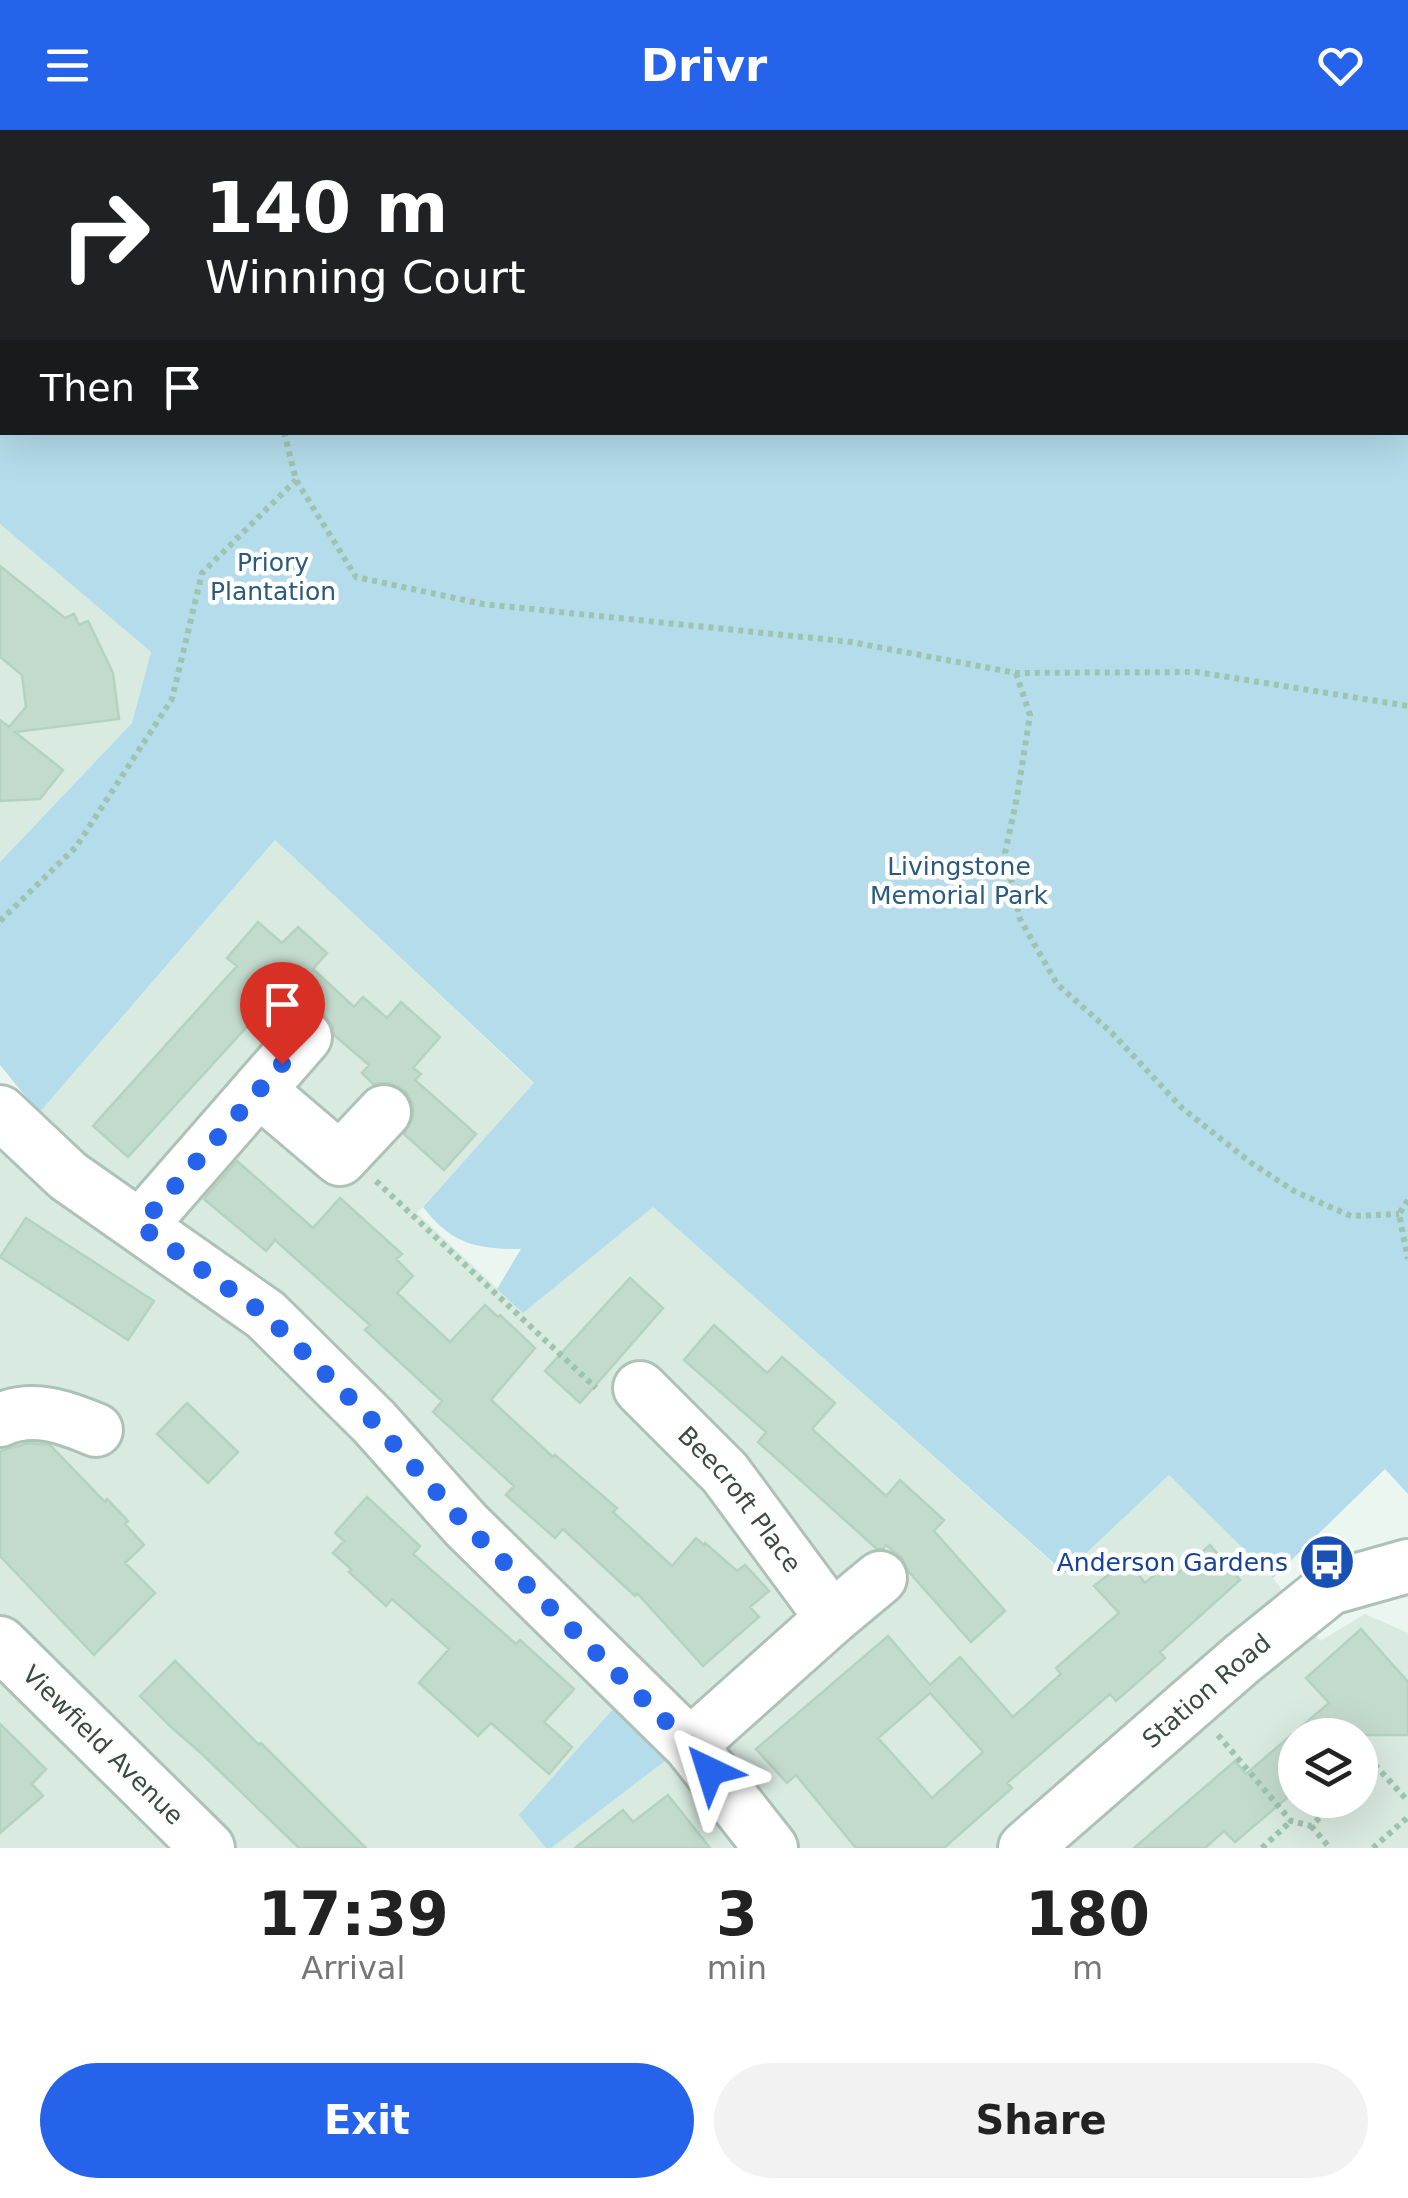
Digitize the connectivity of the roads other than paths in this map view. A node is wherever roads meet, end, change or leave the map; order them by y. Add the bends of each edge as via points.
1 (305, 1037) dead end
2 (260, 1090) junction
3 (0, 1112) edge
4 (384, 1112) dead end
5 (140, 1226) junction
6 (640, 1388) road end
7 (0, 1420) edge
8 (96, 1430) dead end
9 (1400, 1555) edge
10 (880, 1578) dead end
11 (832, 1618) junction
12 (0, 1643) edge
13 (690, 1745) junction
14 (208, 1848) edge
15 (770, 1848) edge
16 (1025, 1848) edge

1 - 2 street
2 - 4 street via 340,1159
2 - 5 street
3 - 5 street via 68,1176
5 - 13 street via 266,1315 466,1525
6 - 11 street, Beecroft Place via 725,1473
7 - 8 street via 34,1412
9 - 16 street, Station Road via 1330,1588
10 - 11 street
11 - 13 street
12 - 14 street, Viewfield Avenue
13 - 15 street

